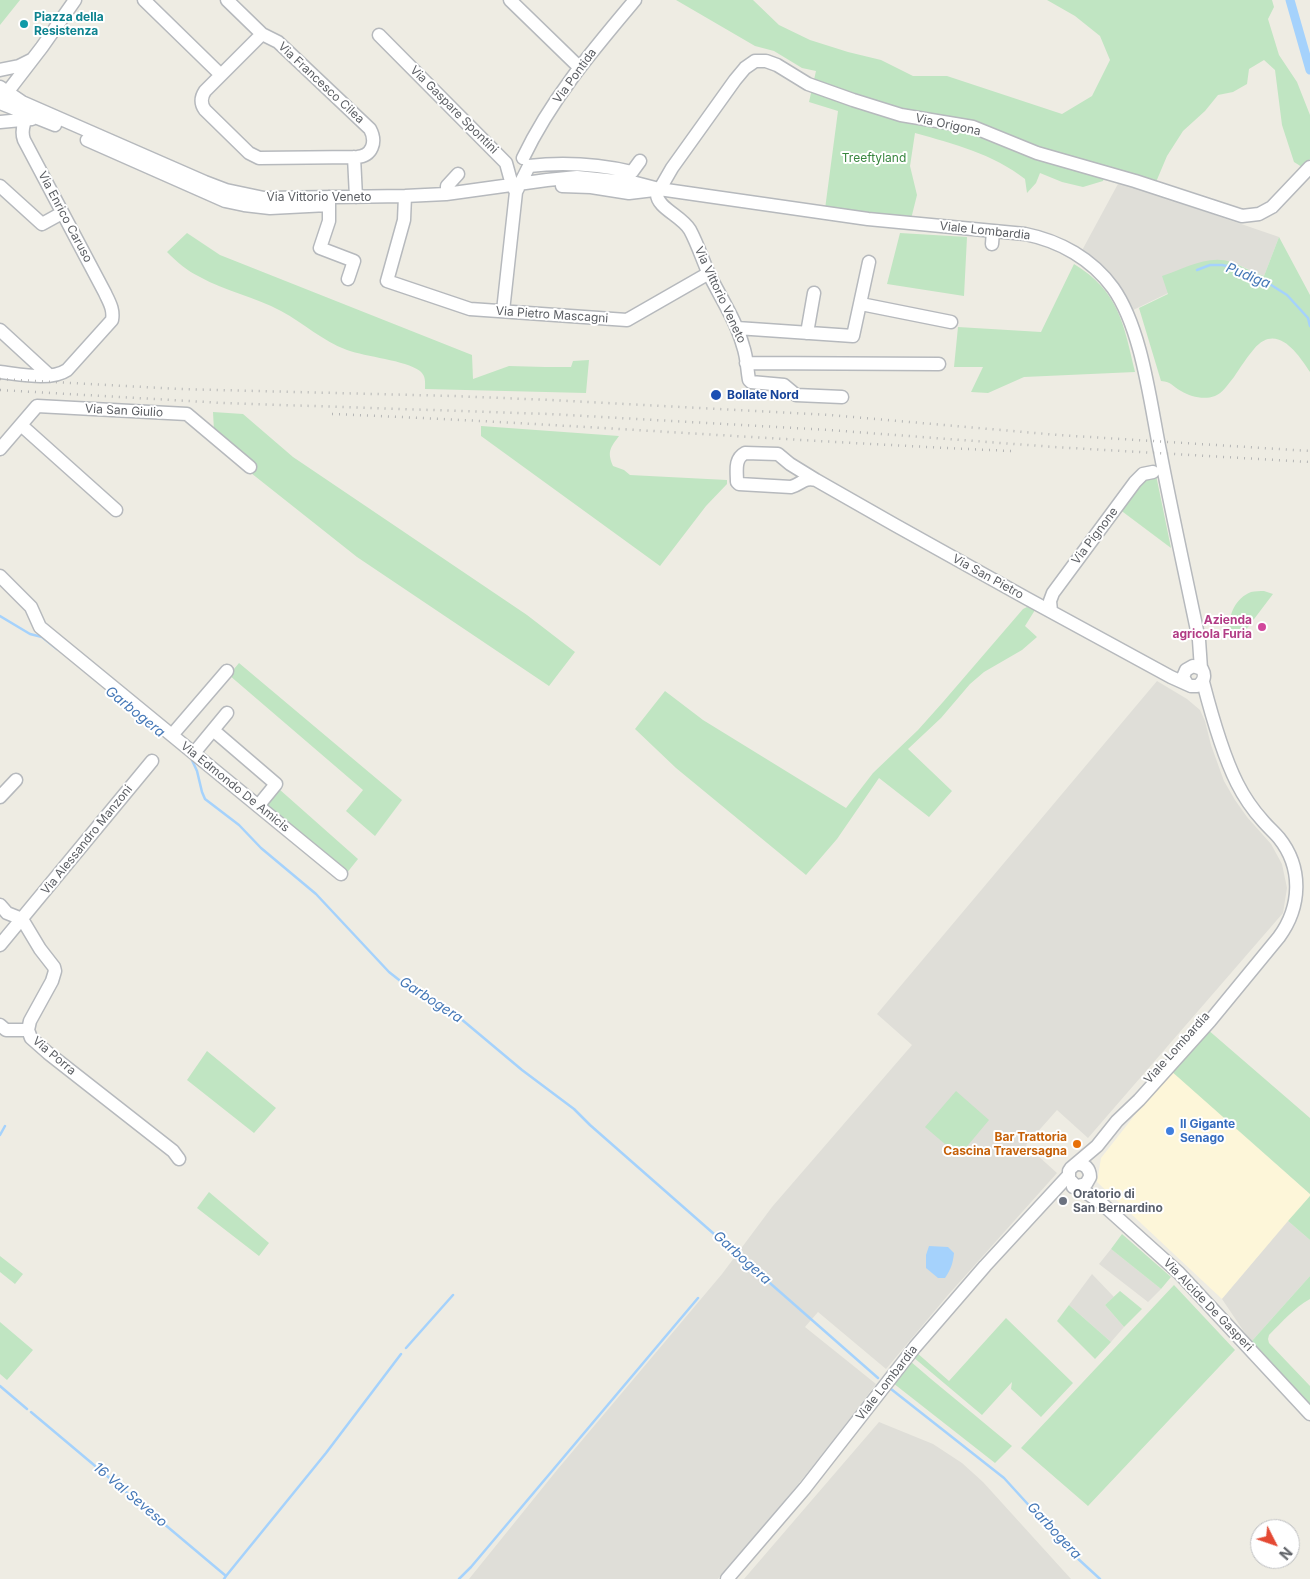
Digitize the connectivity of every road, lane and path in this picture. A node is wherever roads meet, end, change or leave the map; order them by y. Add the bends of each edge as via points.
1 (75, 0) edge
2 (144, 0) edge
3 (227, 0) edge
4 (510, 0) edge
5 (631, 2) edge
6 (262, 34) junction
7 (379, 35) dead end
8 (34, 58) junction
9 (579, 67) junction
10 (0, 70) edge
11 (221, 75) junction
12 (2, 96) edge
13 (31, 118) junction
14 (0, 122) edge
15 (354, 157) junction
16 (523, 158) dead end
17 (640, 161) dead end
18 (1310, 167) edge
19 (458, 174) dead end
20 (0, 186) edge
21 (516, 187) junction
22 (659, 189) junction
23 (447, 194) junction
24 (356, 197) junction
25 (405, 200) junction
26 (329, 201) junction
27 (62, 213) junction
28 (869, 262) dead end
29 (709, 273) junction
30 (348, 279) dead end
31 (814, 293) dead end
32 (861, 304) junction
33 (504, 312) junction
34 (951, 322) dead end
35 (737, 328) junction
36 (0, 330) edge
37 (807, 333) junction
38 (746, 363) junction
39 (939, 364) dead end
40 (0, 372) edge
41 (49, 376) junction
42 (842, 397) dead end
43 (21, 425) junction
44 (0, 450) edge
45 (250, 467) dead end
46 (1153, 472) dead end
47 (816, 480) junction
48 (116, 510) dead end
49 (1, 582) edge
50 (1051, 611) junction
51 (1192, 669) junction
52 (227, 671) dead end
53 (1162, 672) junction
54 (1193, 684) junction
55 (227, 713) dead end
56 (213, 730) junction
57 (172, 735) junction
58 (194, 753) junction
59 (152, 761) dead end
60 (16, 780) dead end
61 (0, 797) edge
62 (258, 806) junction
63 (340, 874) dead end
64 (0, 905) edge
65 (22, 919) junction
66 (0, 945) edge
67 (0, 1025) edge
68 (28, 1030) junction
69 (1097, 1146) junction
70 (179, 1159) dead end
71 (1076, 1164) junction
72 (1090, 1175) junction
73 (1068, 1176) junction
74 (1077, 1186) junction
75 (1052, 1194) junction
76 (1100, 1202) junction
77 (1310, 1414) edge
78 (728, 1579) edge

1 - 8 street
2 - 11 street
3 - 6 street, Via Francesco Cilea
4 - 9 street
5 - 9 street, Via Pontida
6 - 11 street
6 - 15 street, Via Francesco Cilea via 278,42 373,134 368,154
7 - 21 street, Via Gaspare Spontini via 506,163
8 - 10 street via 19,66
8 - 12 street
9 - 16 street, Via Pontida
11 - 15 street via 202,95 202,105 249,153 266,158
12 - 13 street, Via Vittorio Veneto
12 - 26 street, Via Vittorio Veneto via 226,190 264,198
13 - 14 street
13 - 26 street, Via Vittorio Veneto via 225,201 270,208
13 - 27 street, Via Enrico Caruso via 22,136
15 - 24 street
17 - 21 street via 632,172 575,163 529,166
18 - 22 street, Via Origona via 1272,207 1259,214 1242,216 1037,153 973,127 900,116 808,84 777,65 755,61 745,68 696,133
19 - 23 street via 447,186
20 - 27 street via 42,224
21 - 22 street, Via Vittorio Veneto via 590,178
21 - 23 street, Via Vittorio Veneto
21 - 25 street, Via Vittorio Veneto via 452,200
21 - 33 street
22 - 29 street, Via Vittorio Veneto via 657,199 686,224
22 - 51 street, Viale Lombardia via 992,237 1041,237 1067,248 1094,267 1113,288 1127,313 1144,373 1199,640
23 - 25 street, Via Vittorio Veneto
24 - 25 street, Via Vittorio Veneto
24 - 26 street, Via Vittorio Veneto
25 - 26 street, Via Vittorio Veneto
25 - 33 street, Via Pietro Mascagni via 401,236 387,281 470,309
26 - 30 street via 330,221 320,248 354,261
27 - 41 street, Via Enrico Caruso via 112,306 113,314 112,320 67,370
28 - 32 street
29 - 33 street, Via Pietro Mascagni via 627,320
29 - 35 street, Via Vittorio Veneto
31 - 37 street
32 - 34 street
32 - 37 street via 853,336
35 - 37 street
35 - 38 street, Via Vittorio Veneto
36 - 41 street
38 - 39 street
38 - 42 street, Via Vittorio Veneto via 751,382 784,385 796,395
40 - 41 street
43 - 44 street, Via San Giulio
43 - 45 street, Via San Giulio via 37,406 187,414
43 - 48 street
46 - 50 street, Via Pignone via 1144,474 1135,482 1052,593
47 - 47 street, Via San Pietro via 778,454 745,453 737,461 739,484 791,487 805,479
47 - 50 street, Via San Pietro
49 - 57 street, Via Edmondo De Amicis via 31,607 40,627
50 - 53 street, Via San Pietro
51 - 53 street
51 - 54 street via 1183,677
51 - 54 street via 1204,675
52 - 57 street
53 - 54 street, Via San Pietro
54 - 69 street, Viale Lombardia via 1213,716 1238,784 1256,813 1286,849 1295,878 1294,906 1286,927
55 - 56 street
56 - 58 street
56 - 62 street via 276,784
57 - 58 street, Via Edmondo De Amicis
58 - 62 street, Via Edmondo De Amicis
59 - 65 street, Via Alessandro Manzoni
60 - 61 street
62 - 63 street, Via Edmondo De Amicis
64 - 65 street, Via Porra via 7,913
65 - 66 street, Via Alessandro Manzoni
65 - 68 street, Via Porra via 55,972
67 - 68 street via 6,1030
68 - 70 street, Via Porra via 34,1042
69 - 71 street, Viale Lombardia
69 - 72 street, Viale Lombardia
71 - 72 street via 1086,1166
71 - 73 street via 1070,1168
72 - 74 street via 1086,1184
72 - 76 street, Via Alcide De Gasperi
73 - 74 street via 1070,1182
73 - 75 street, Viale Lombardia
74 - 75 street, Viale Lombardia
74 - 76 street, Via Alcide De Gasperi
75 - 78 street, Viale Lombardia via 920,1340 830,1457
76 - 77 street, Via Alcide De Gasperi via 1179,1273

